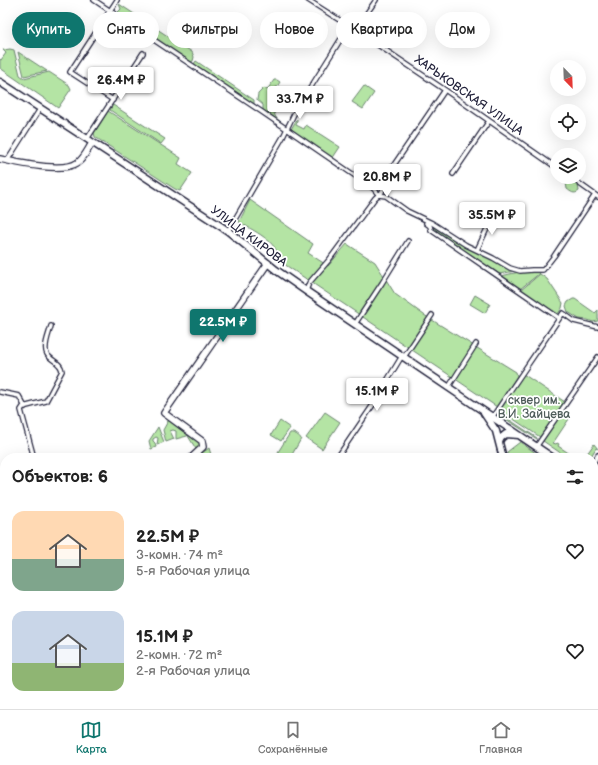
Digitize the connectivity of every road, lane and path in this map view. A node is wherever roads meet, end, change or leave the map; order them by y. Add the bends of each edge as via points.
1 (94, 0) edge
2 (117, 0) edge
3 (309, 0) edge
4 (376, 0) edge
5 (110, 11) junction
6 (368, 12) edge
7 (336, 18) edge
8 (336, 46) edge
9 (382, 48) edge
10 (143, 53) dead end
11 (0, 82) edge
12 (445, 90) junction
13 (113, 100) junction
14 (40, 109) junction
15 (489, 120) junction
16 (287, 130) junction
17 (89, 141) junction
18 (0, 159) edge
19 (7, 161) junction
20 (550, 163) edge
21 (453, 174) dead end
22 (580, 184) edge
23 (379, 195) junction
24 (596, 196) edge
25 (493, 216) dead end
26 (424, 220) junction
27 (228, 231) junction
28 (408, 241) dead end
29 (477, 250) junction
30 (268, 263) junction
31 (306, 291) junction
32 (432, 315) dead end
33 (559, 318) junction
34 (355, 324) junction
35 (50, 326) dead end
36 (598, 327) edge
37 (476, 344) dead end
38 (403, 357) junction
39 (598, 357) edge
40 (448, 388) junction
41 (0, 392) edge
42 (25, 407) junction
43 (482, 411) junction
44 (493, 416) junction
45 (520, 435) junction
46 (499, 442) junction
47 (536, 447) junction
48 (33, 453) edge
49 (196, 453) edge
50 (340, 453) edge
51 (502, 453) edge
52 (546, 453) edge

1 - 5 street
2 - 5 street
3 - 7 street, ХАРЬКОВСКАЯ УЛИЦА
4 - 6 street
5 - 13 street via 70,72
5 - 16 street
8 - 16 street via 305,95
9 - 12 street, ХАРЬКОВСКАЯ УЛИЦА
10 - 13 street
11 - 14 main road, УЛИЦА КИРОВА
12 - 15 street, ХАРЬКОВСКАЯ УЛИЦА
12 - 23 street via 387,175
13 - 17 street
14 - 17 main road, УЛИЦА КИРОВА
14 - 19 street
15 - 20 street, ХАРЬКОВСКАЯ УЛИЦА
15 - 21 street
16 - 23 street via 373,188
16 - 27 street
17 - 19 street via 81,159 68,166 47,167
17 - 27 main road, УЛИЦА КИРОВА
18 - 19 street
22 - 24 street
23 - 26 street via 386,196
23 - 31 street via 309,282
24 - 29 street via 542,270 515,270
25 - 29 street
26 - 29 street
26 - 33 street via 431,230
27 - 30 main road, УЛИЦА КИРОВА
28 - 34 street
30 - 31 main road, УЛИЦА КИРОВА
30 - 49 street via 164,413 202,441 203,447
31 - 34 main road, УЛИЦА КИРОВА
32 - 38 street
33 - 36 street via 563,313 574,321
33 - 44 street
34 - 38 main road, УЛИЦА КИРОВА
35 - 42 street via 47,355 60,365 62,371 46,400
37 - 40 street
38 - 40 main road, УЛИЦА КИРОВА
38 - 50 street
39 - 47 street
40 - 43 main road, УЛИЦА КИРОВА
41 - 42 street via 19,396
42 - 48 street via 21,410
43 - 44 main road, УЛИЦА КИРОВА
43 - 46 main road, УЛИЦА КИРОВА via 494,425
44 - 45 main road, УЛИЦА КИРОВА
45 - 46 main road via 506,434
45 - 47 main road, УЛИЦА КИРОВА
46 - 51 main road, УЛИЦА КИРОВА
47 - 52 main road, УЛИЦА КИРОВА

